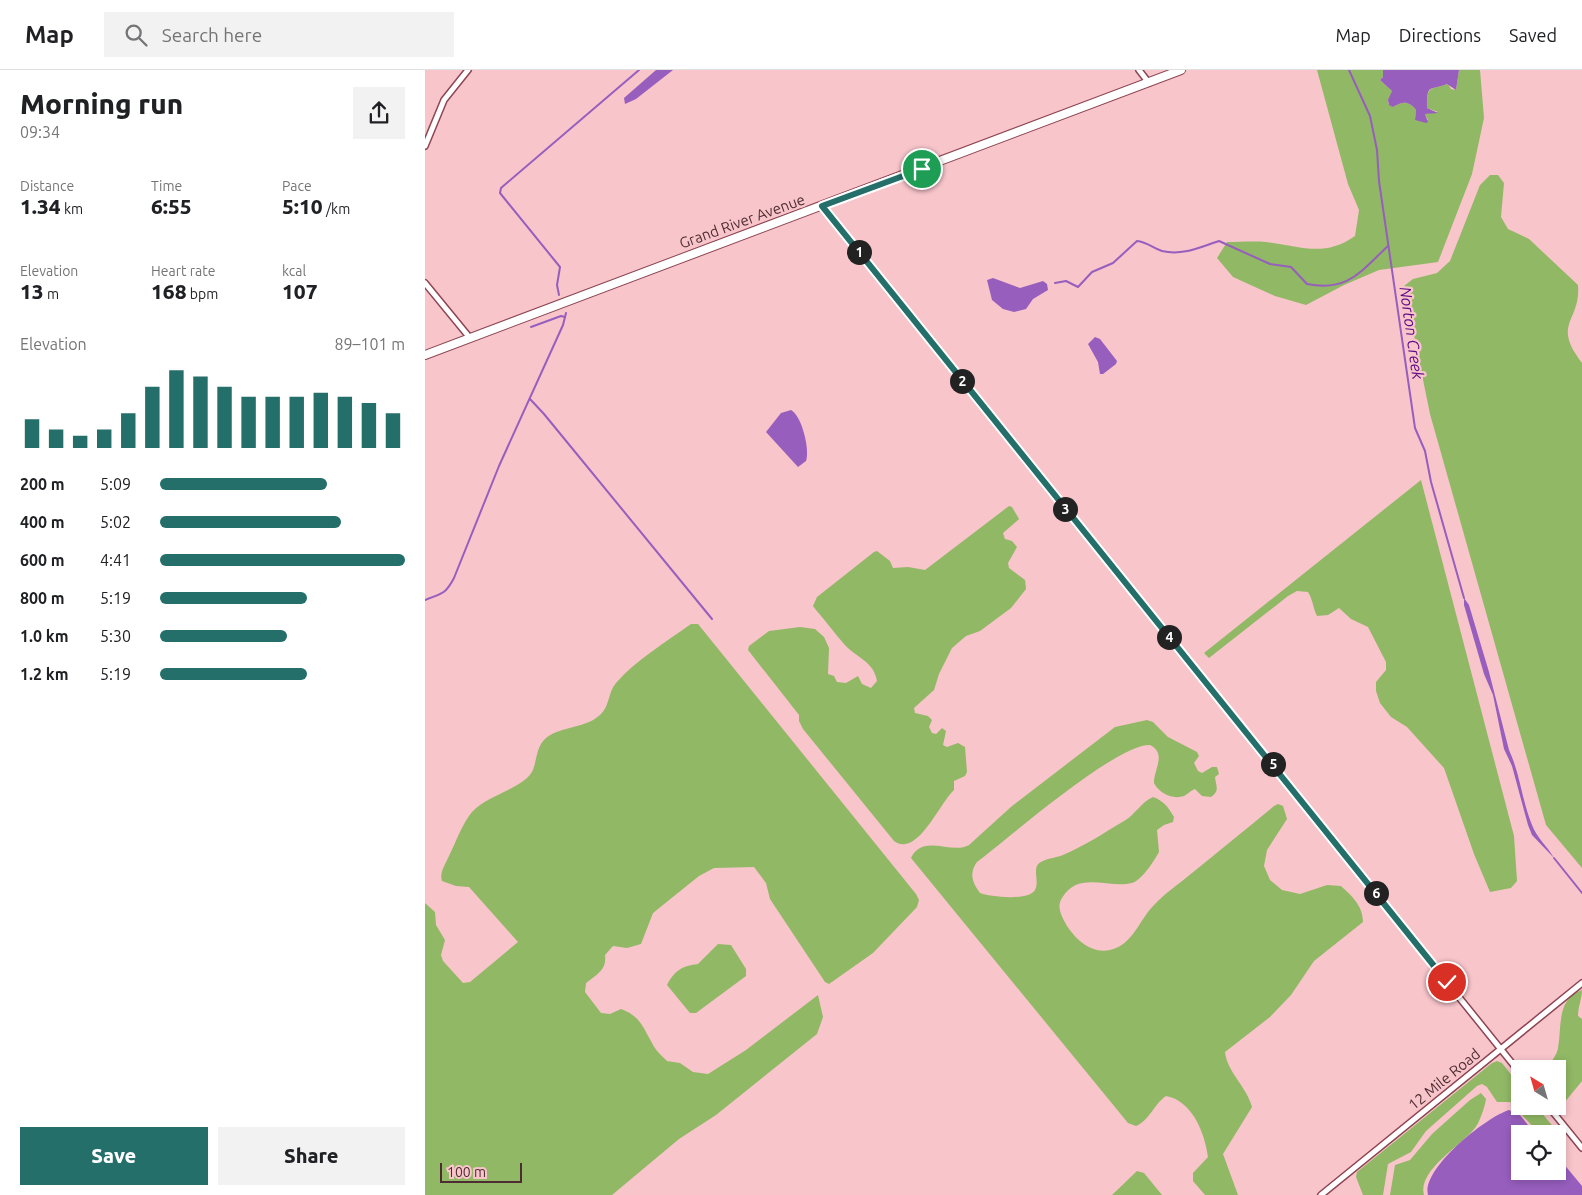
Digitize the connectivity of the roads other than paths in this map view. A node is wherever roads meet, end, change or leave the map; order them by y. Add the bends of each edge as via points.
1 (468, 70) edge
2 (1139, 70) edge
3 (1181, 70) edge
4 (1149, 82) junction
5 (425, 146) edge
6 (822, 206) junction
7 (425, 283) edge
8 (471, 338) junction
9 (425, 355) edge
10 (1582, 983) edge
11 (1500, 1049) junction
12 (1511, 1062) edge
13 (1555, 1115) edge
14 (1582, 1148) edge
15 (1321, 1195) edge

1 - 5 street via 444,100
2 - 4 street
3 - 4 main road, Grand River Avenue
4 - 6 main road, Grand River Avenue
6 - 8 main road, Grand River Avenue
6 - 11 street
7 - 8 street
8 - 9 main road, Grand River Avenue
10 - 11 street, 12 Mile Road
11 - 12 street
11 - 15 street, 12 Mile Road
13 - 14 street

